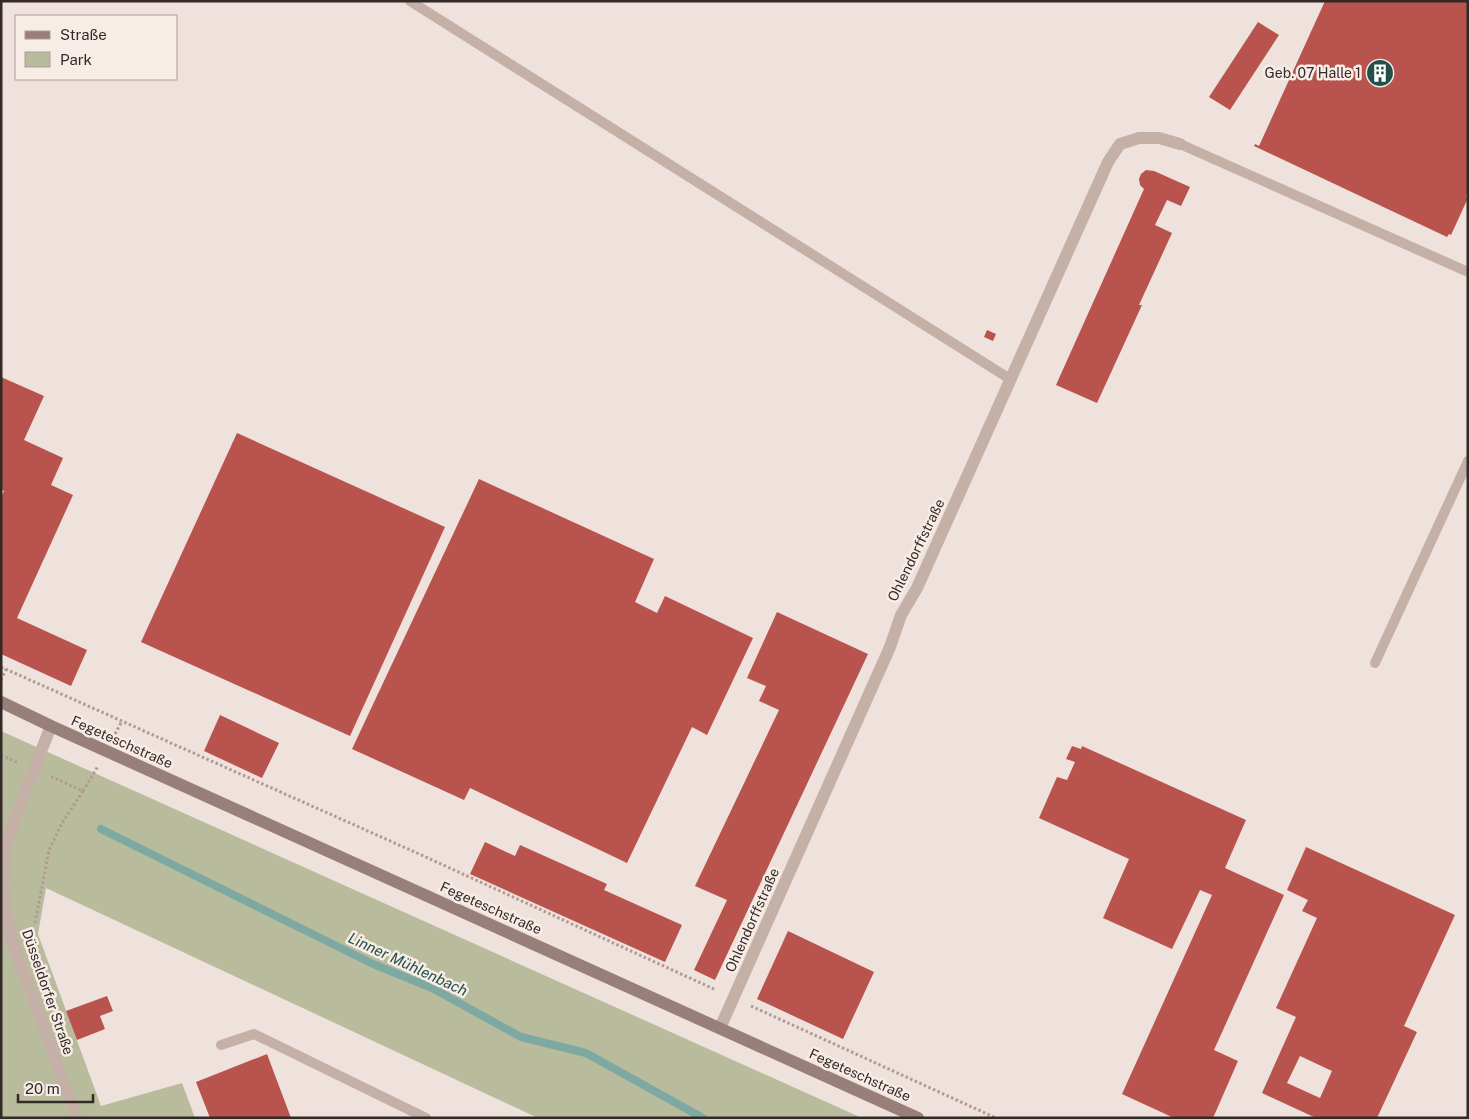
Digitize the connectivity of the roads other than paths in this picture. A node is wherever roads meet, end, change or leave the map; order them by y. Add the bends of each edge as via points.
1 (410, 1) edge
2 (1180, 144) joint
3 (1468, 272) edge
4 (1010, 379) junction
5 (1468, 461) edge
6 (1375, 663) dead end
7 (1, 702) edge
8 (51, 726) junction
9 (720, 1028) junction
10 (221, 1044) dead end
11 (77, 1118) edge
12 (426, 1118) edge
13 (918, 1118) edge

1 - 4 lane
2 - 3 lane
2 - 4 street, Ohlendorffstraße via 1159,138 1139,138 1120,144 1108,162
4 - 9 street, Ohlendorffstraße via 917,588 901,615 890,648
5 - 6 lane
7 - 8 main road
8 - 9 main road, Fegeteschstraße
8 - 11 street, Düsseldorfer Straße via 6,845 3,885 11,938
9 - 13 main road, Fegeteschstraße
10 - 12 lane via 254,1034

